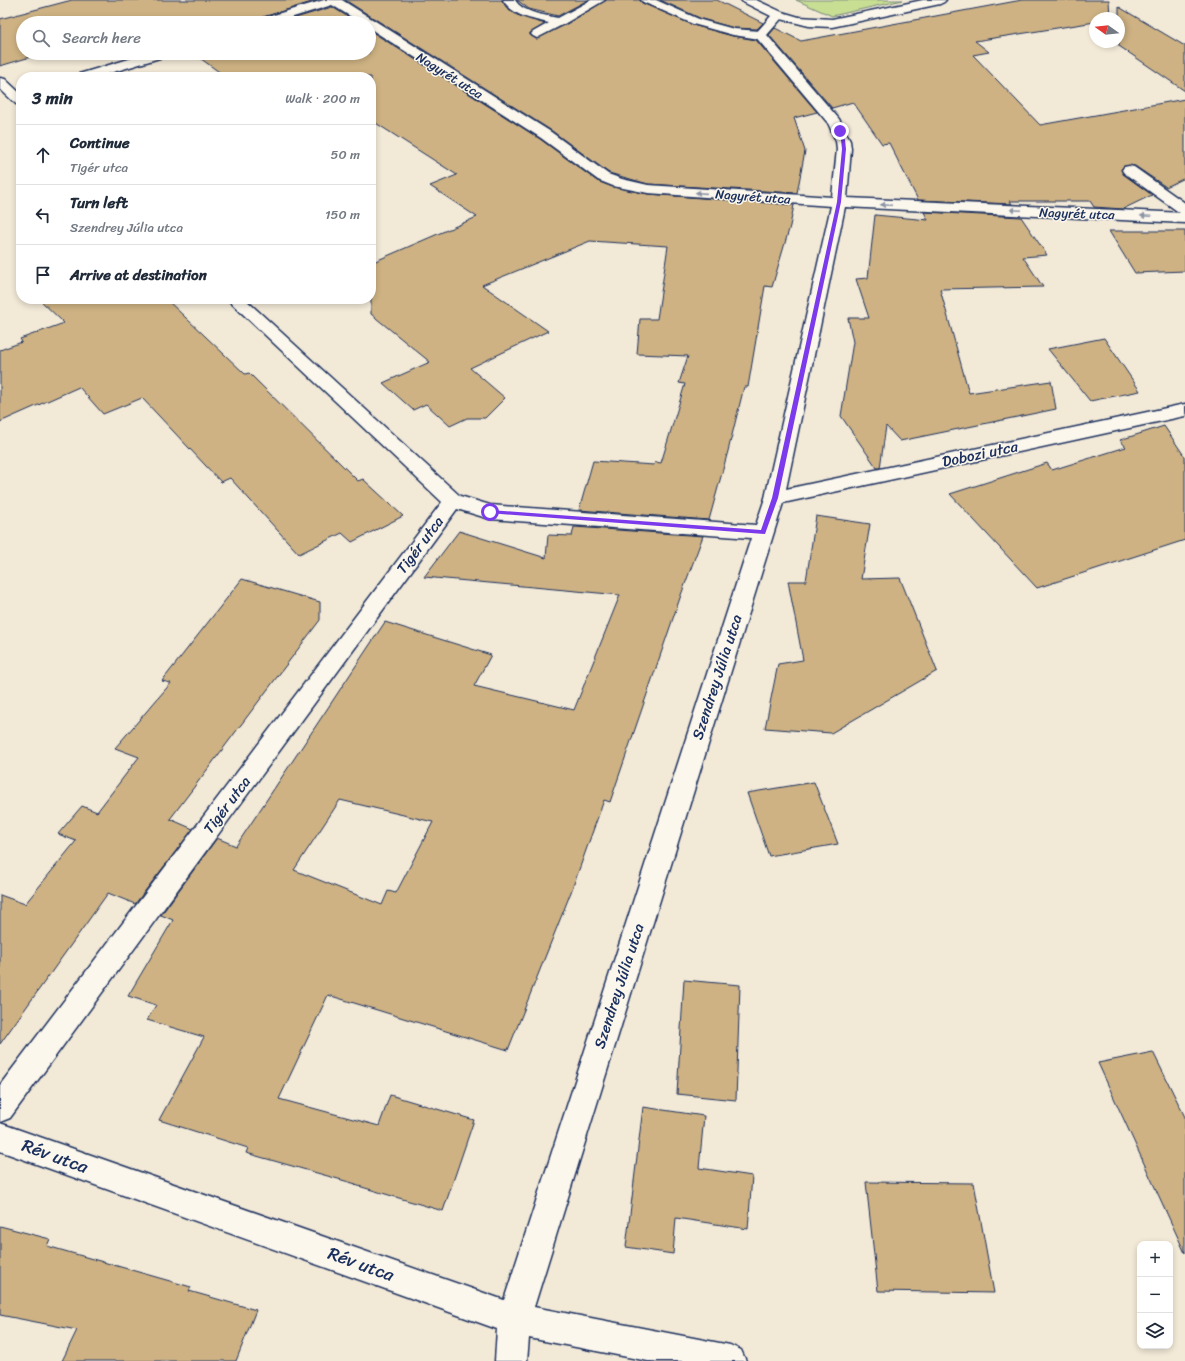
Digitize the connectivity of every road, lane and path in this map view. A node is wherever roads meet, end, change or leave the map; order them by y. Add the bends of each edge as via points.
1 (334, 0) edge
2 (509, 0) edge
3 (599, 0) edge
4 (647, 0) edge
5 (747, 0) edge
6 (940, 0) edge
7 (778, 15) junction
8 (283, 16) edge
9 (358, 16) edge
10 (560, 22) junction
11 (376, 27) edge
12 (537, 34) dead end
13 (760, 35) junction
14 (139, 60) edge
15 (100, 72) edge
16 (0, 82) edge
17 (16, 95) edge
18 (16, 99) edge
19 (0, 102) edge
20 (1129, 170) dead end
21 (839, 202) junction
22 (1185, 210) edge
23 (1185, 218) edge
24 (240, 304) edge
25 (1185, 410) edge
26 (775, 498) junction
27 (453, 501) junction
28 (763, 532) junction
29 (0, 1108) edge
30 (0, 1137) edge
31 (514, 1319) junction
32 (511, 1361) edge
33 (730, 1361) edge

1 - 8 street
1 - 9 street, Nagyrét utca
2 - 10 lane via 514,8 521,12
3 - 10 lane
4 - 13 lane via 697,22 732,32
5 - 7 street
6 - 7 street via 832,23 800,22
7 - 13 street
10 - 12 lane
21 -> 11 street, Nagyrét utca via 648,189 618,183 603,177 546,135
13 - 21 street, Szendrey Júlia utca via 840,131 844,149
14 - 15 street
16 - 17 street
18 - 19 street
20 - 22 lane
23 -> 21 street, Nagyrét utca
21 - 26 street, Szendrey Júlia utca
24 - 27 street, Tigér utca
25 - 26 street, Dobozi utca
26 - 28 street, Szendrey Júlia utca
27 - 28 street, Tigér utca via 490,512
27 - 29 street, Tigér utca
28 - 31 street, Szendrey Júlia utca
30 - 31 street, Rév utca
31 - 32 street, Szendrey Júlia utca
31 - 33 street, Rév utca

